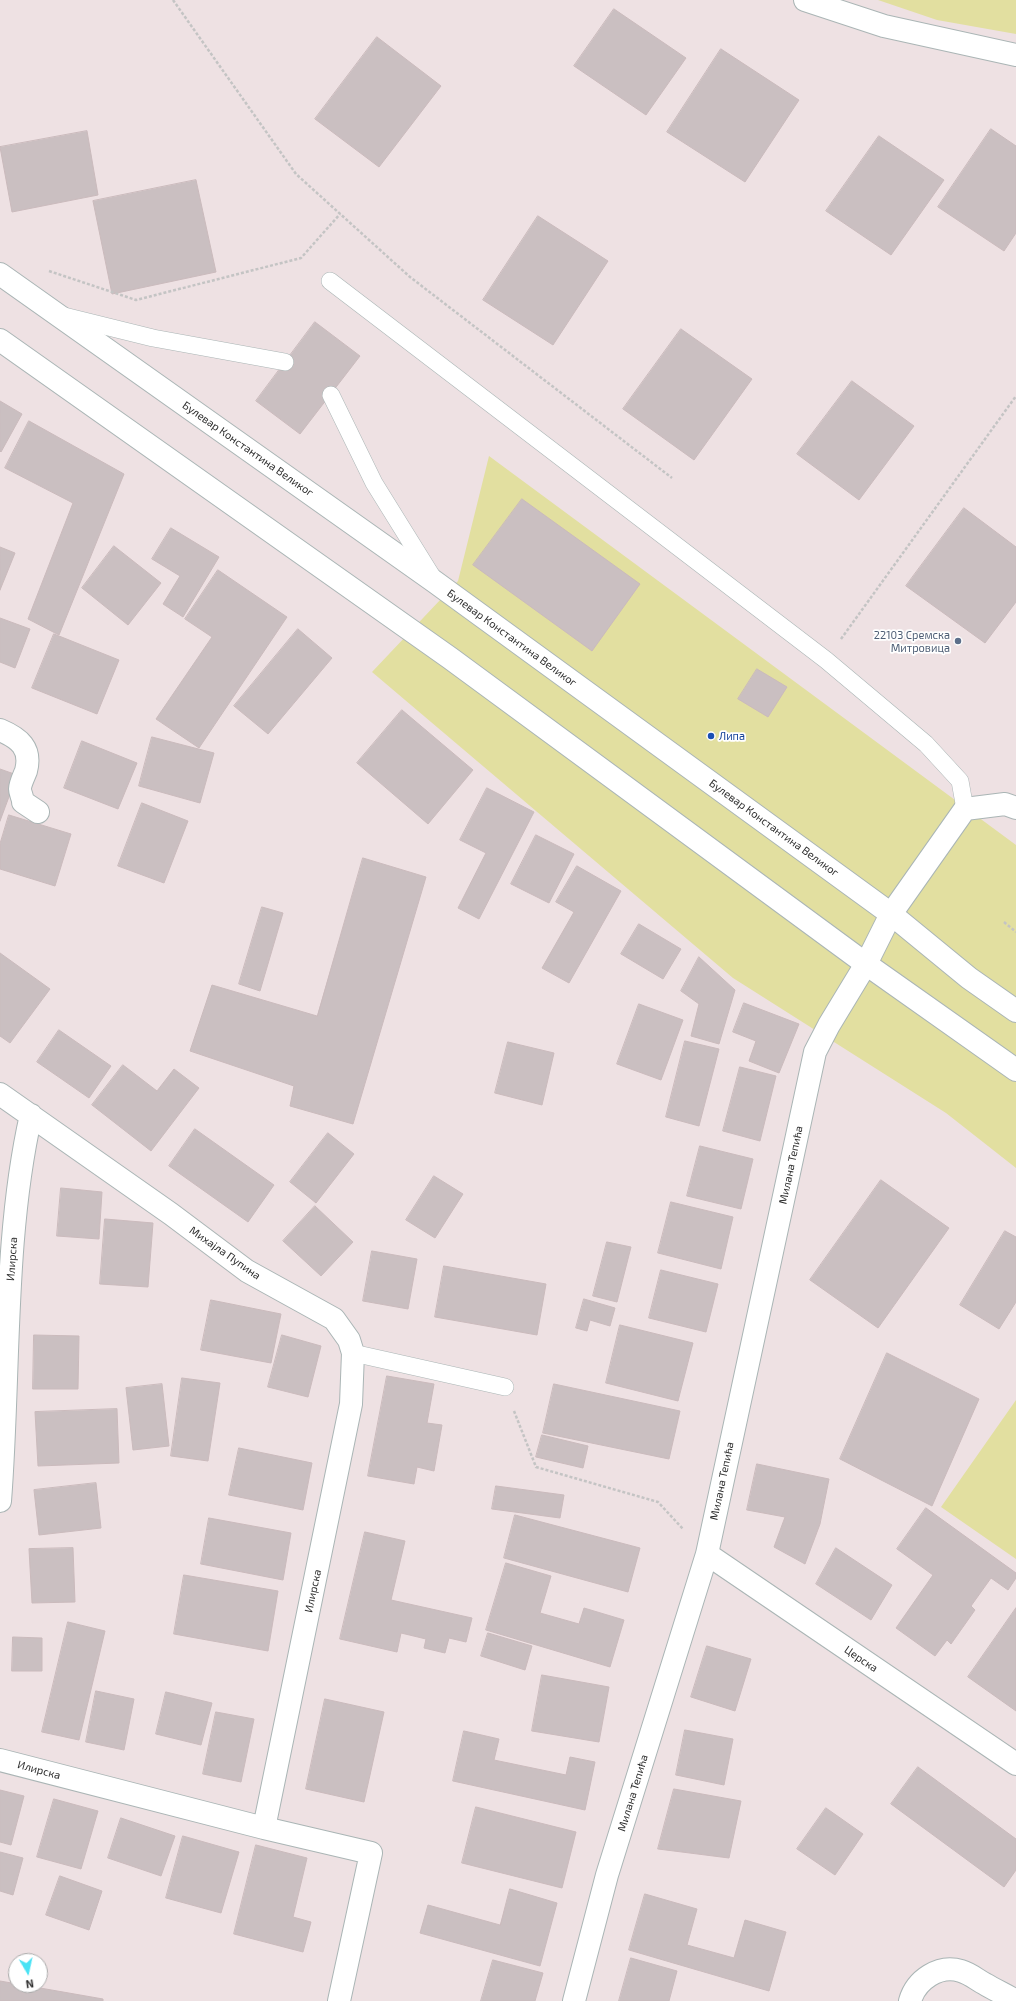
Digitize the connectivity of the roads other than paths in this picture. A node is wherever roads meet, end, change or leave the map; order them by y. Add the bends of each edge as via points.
1 (805, 0) edge
2 (1016, 55) edge
3 (0, 274) edge
4 (330, 282) dead end
5 (59, 315) junction
6 (0, 340) edge
7 (285, 362) dead end
8 (331, 395) dead end
9 (435, 582) junction
10 (0, 730) edge
11 (1016, 808) edge
12 (965, 809) junction
13 (38, 812) dead end
14 (891, 914) junction
15 (866, 964) junction
16 (1016, 1011) edge
17 (1016, 1070) edge
18 (0, 1094) edge
19 (31, 1115) junction
20 (353, 1353) junction
21 (505, 1387) road end
22 (0, 1500) edge
23 (707, 1554) junction
24 (0, 1760) edge
25 (1016, 1764) edge
26 (264, 1828) junction
27 (339, 2001) edge
28 (574, 2001) edge
29 (910, 2001) edge
30 (1016, 2001) edge

1 - 2 street via 884,26
3 - 5 street, Булевар Константина Великог
4 - 12 lane via 826,660 926,744 960,781
5 - 7 lane via 153,338
5 - 9 street, Булевар Константина Великог
6 - 15 street via 450,658
8 - 9 lane via 374,483
9 - 14 street, Булевар Константина Великог
10 - 13 street via 15,736 22,743 27,765 20,789 24,802
11 - 12 street via 1005,804
12 - 14 street, Милана Тепића
14 - 15 street, Милана Тепића
14 - 16 street, Булевар Константина Великог via 969,978
15 - 17 street
15 - 23 street, Милана Тепића via 815,1052
18 - 19 street, Михајла Пупина
19 - 20 street, Михајла Пупина via 247,1271 334,1319 349,1340
19 - 22 street, Илирска via 24,1148 12,1253
20 - 21 lane
20 - 26 street, Илирска via 351,1404
23 - 25 street, Церска
23 - 28 street, Милана Тепића via 608,1875
24 - 26 street, Илирска
26 - 27 street, Илирска via 371,1853
29 - 30 street via 912,1994 924,1979 954,1969 971,1975

